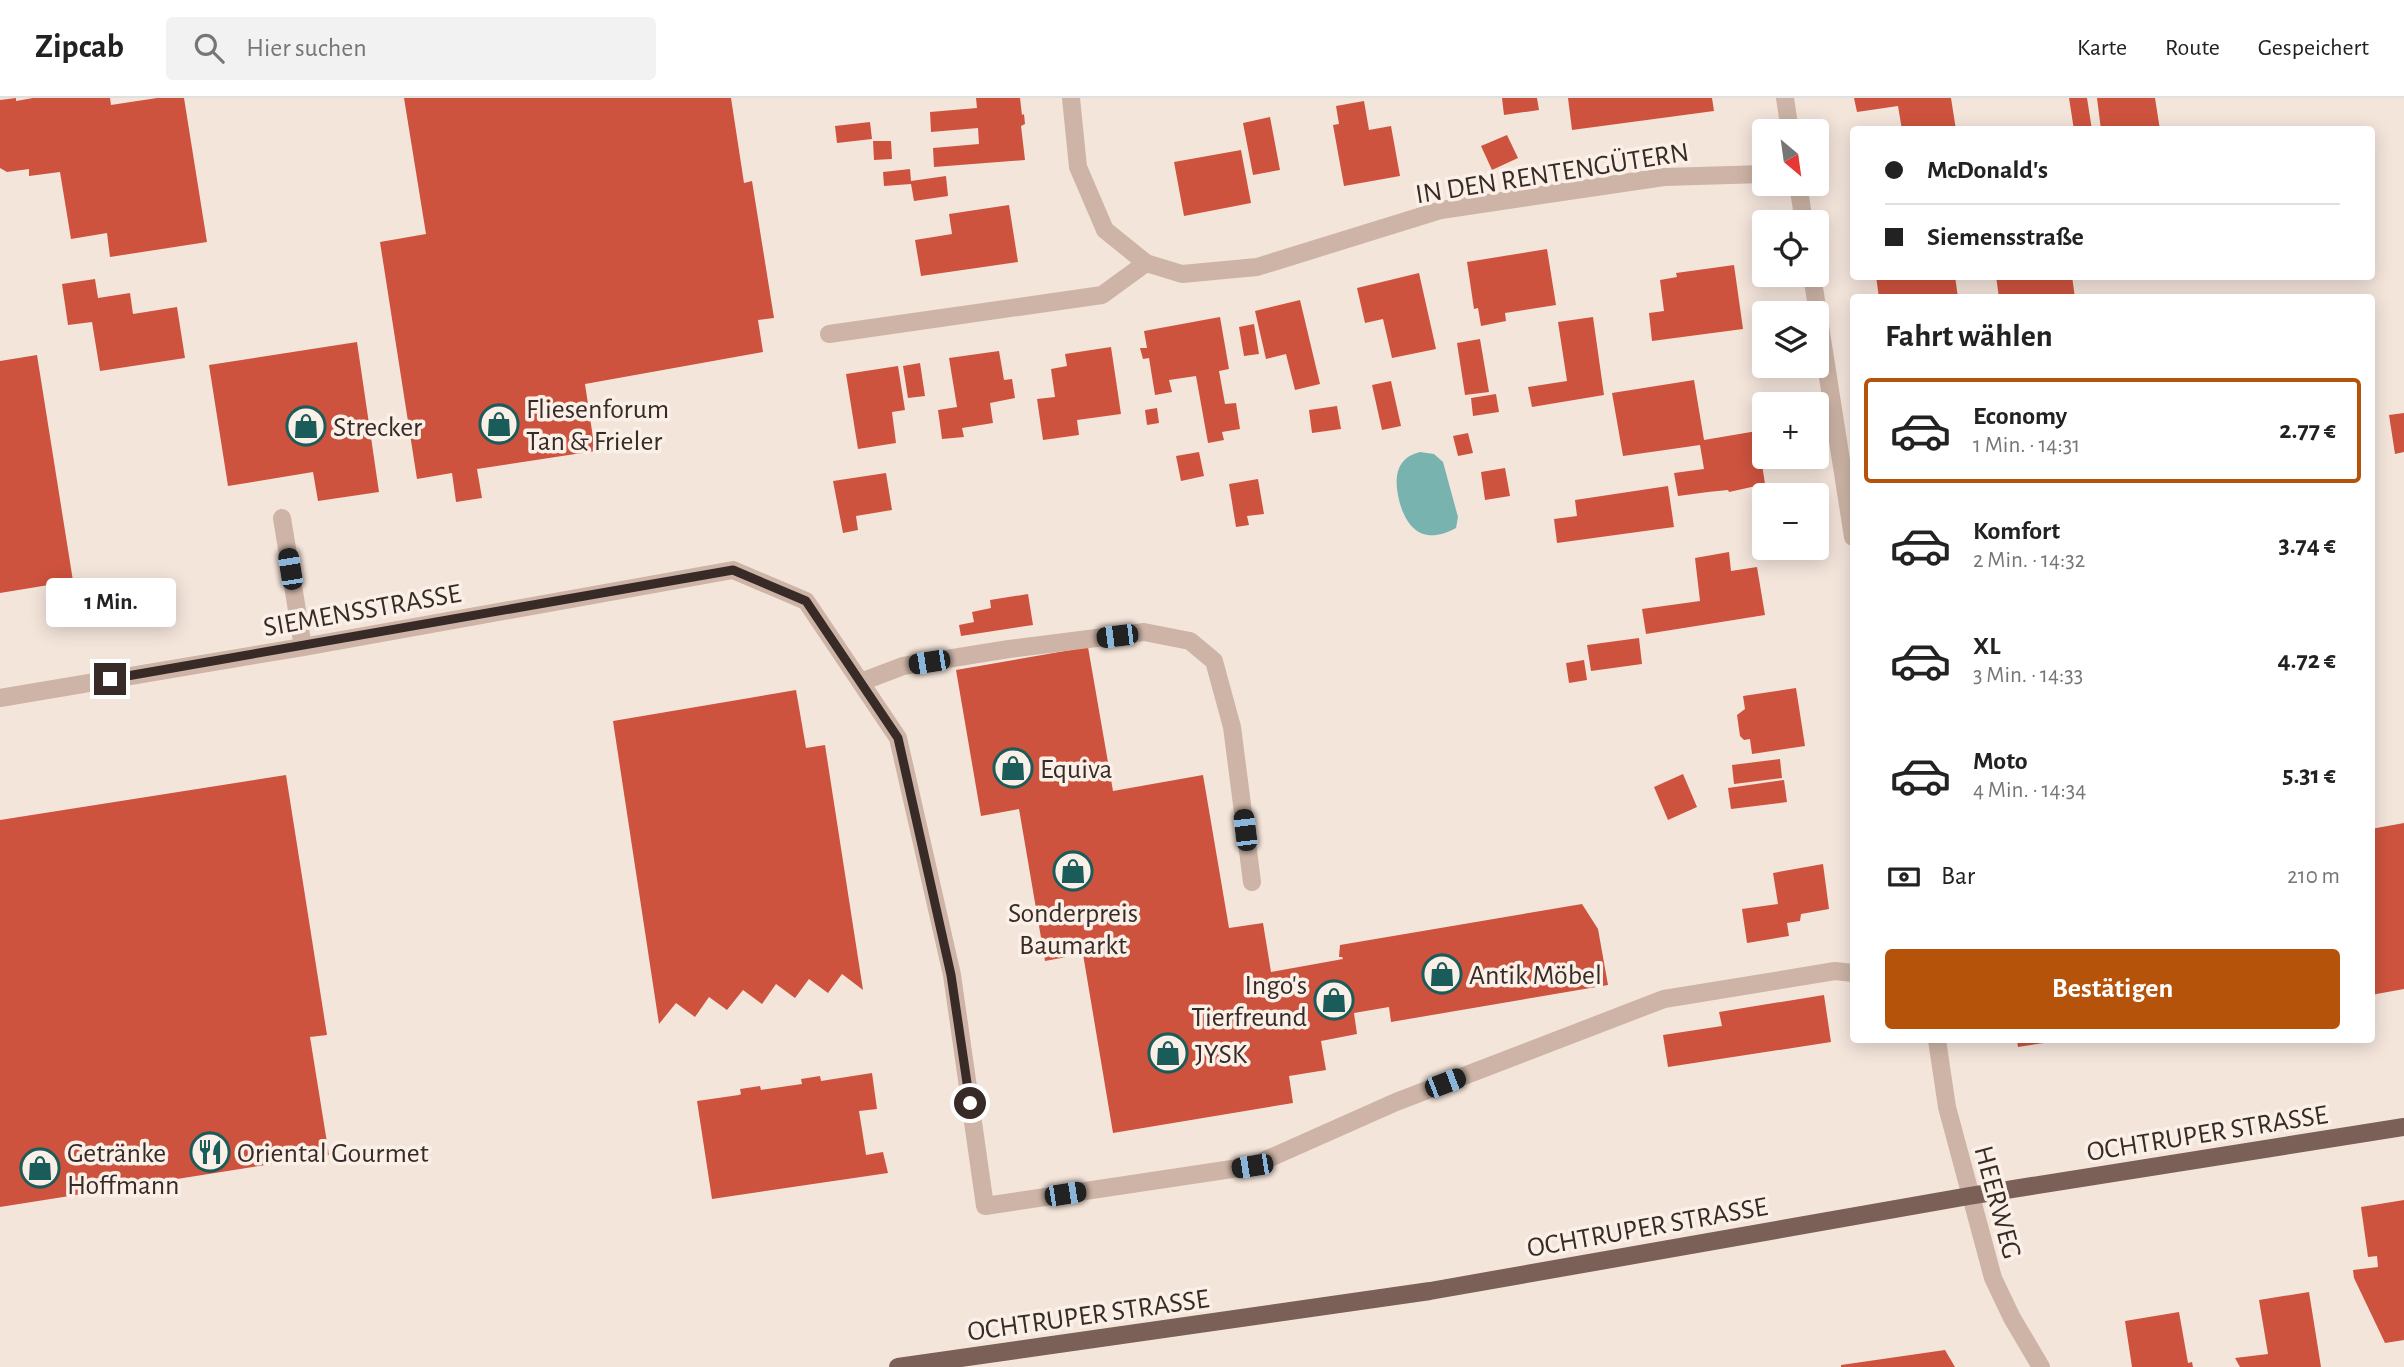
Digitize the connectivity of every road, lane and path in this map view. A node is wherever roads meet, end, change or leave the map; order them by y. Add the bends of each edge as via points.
1 (1071, 98) edge
2 (1785, 98) edge
3 (1788, 119) edge
4 (1752, 174) edge
5 (1146, 263) junction
6 (1814, 287) edge
7 (829, 334) dead end
8 (282, 518) dead end
9 (1850, 518) edge
10 (303, 647) junction
11 (861, 682) junction
12 (0, 698) edge
13 (1252, 881) dead end
14 (1850, 973) edge
15 (1937, 1043) edge
16 (2404, 1127) edge
17 (1969, 1196) junction
18 (898, 1367) edge
19 (2041, 1367) edge

1 - 5 street, IN DEN RENTENGÜTERN via 1078,167 1105,230
2 - 3 street
4 - 5 street, IN DEN RENTENGÜTERN via 1664,177 1441,210 1257,267 1182,274
5 - 7 street via 1102,295
6 - 9 street
8 - 10 street
10 - 11 street, SIEMENSSTRASSE via 733,570 806,601
10 - 12 street, SIEMENSSTRASSE
11 - 13 street via 903,666 1144,632 1190,641 1214,662 1232,727
11 - 14 street via 898,738 951,975 985,1206 1252,1166 1396,1102 1664,999 1835,971
15 - 17 street, HEERWEG via 1947,1108
16 - 17 main road, OCHTRUPER STRASSE
17 - 18 main road, OCHTRUPER STRASSE via 1430,1291
17 - 19 street, HEERWEG via 1993,1278

